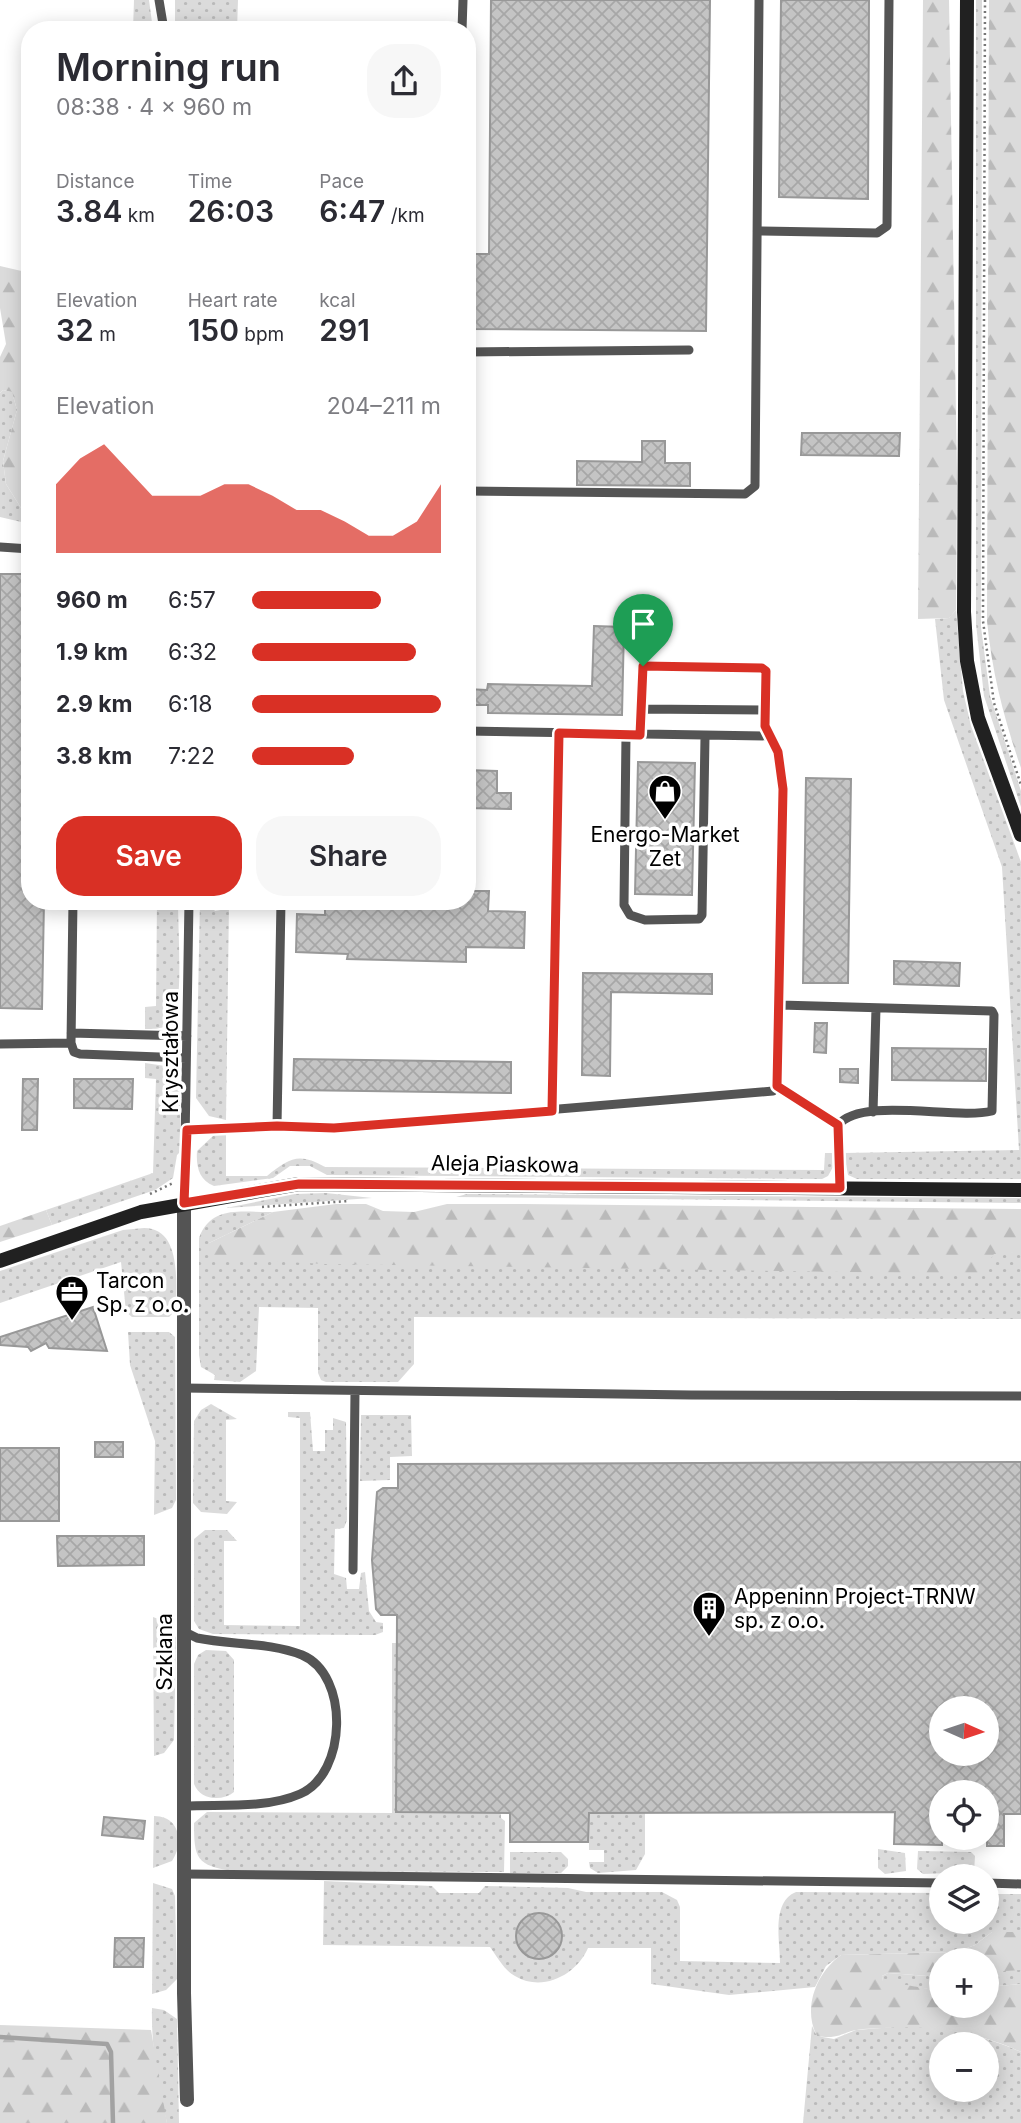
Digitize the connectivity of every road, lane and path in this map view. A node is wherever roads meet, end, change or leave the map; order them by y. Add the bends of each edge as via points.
1 (159, 0) edge
2 (463, 0) edge
3 (759, 0) edge
4 (889, 0) edge
5 (967, 0) edge
6 (985, 0) edge
7 (162, 21) edge
8 (462, 21) edge
9 (758, 231) junction
10 (689, 350) dead end
11 (476, 352) edge
12 (476, 491) edge
13 (0, 547) edge
14 (21, 548) edge
15 (640, 709) junction
16 (766, 710) junction
17 (476, 731) edge
18 (559, 733) junction
19 (626, 735) junction
20 (640, 735) junction
21 (770, 736) junction
22 (705, 737) junction
23 (1021, 785) edge
24 (1021, 835) edge
25 (73, 910) edge
26 (189, 910) edge
27 (281, 910) edge
28 (780, 1005) junction
29 (876, 1008) junction
30 (187, 1036) junction
31 (71, 1038) junction
32 (0, 1044) edge
33 (186, 1058) junction
34 (777, 1086) junction
35 (552, 1111) junction
36 (873, 1112) junction
37 (838, 1125) junction
38 (277, 1126) junction
39 (187, 1130) junction
40 (177, 1177) dead end
41 (840, 1188) junction
42 (1021, 1190) edge
43 (143, 1196) dead end
44 (184, 1203) junction
45 (0, 1261) edge
46 (183, 1388) junction
47 (355, 1391) junction
48 (1021, 1396) edge
49 (354, 1570) dead end
50 (185, 1632) junction
51 (184, 1806) junction
52 (184, 1874) junction
53 (929, 1883) edge
54 (999, 1883) edge
55 (1021, 1884) edge
56 (187, 2100) dead end

1 - 7 lane
2 - 8 lane
3 - 9 lane
4 - 9 lane via 887,226 877,233
5 - 24 main road via 967,649 978,718
6 - 23 path via 983,621 993,703
9 - 12 lane via 755,486 751,491
10 - 11 lane
13 - 14 lane
15 - 16 lane
15 - 16 lane via 641,668 653,665 765,668
15 - 20 lane
16 - 21 lane
17 - 18 lane
18 - 19 lane
18 - 35 lane
19 - 20 lane
19 - 22 lane via 624,905 630,915 645,920 699,919 702,915
20 - 22 lane
21 - 22 lane
21 - 28 lane via 778,752 783,789
25 - 31 lane
26 - 30 lane, Kryształowa
27 - 38 lane
28 - 29 lane
28 - 34 lane
29 - 36 lane
29 - 36 lane via 992,1011 994,1108 985,1113
30 - 31 lane
30 - 33 lane, Kryształowa
31 - 32 lane
31 - 33 lane via 74,1052 80,1054
33 - 39 lane, Kryształowa
34 - 35 lane via 762,1093
34 - 37 lane
35 - 38 lane via 334,1128
36 - 37 lane via 843,1119
37 - 41 lane
38 - 39 lane
39 - 44 lane, Kryształowa
40 - 43 path via 167,1187
41 - 42 main road, Aleja Piaskowa
41 - 44 main road, Aleja Piaskowa via 299,1184
44 - 45 main road, Aleja Piaskowa via 125,1216
44 - 46 street, Szklana
46 - 47 lane
46 - 50 street, Szklana
47 - 48 lane
47 - 49 lane
50 - 51 street, Szklana
50 - 51 lane via 197,1638 303,1655 325,1675 334,1699 337,1730 332,1757 321,1776 302,1793 275,1801
51 - 52 street, Szklana
52 - 53 lane
52 - 56 street, Szklana
54 - 55 lane

